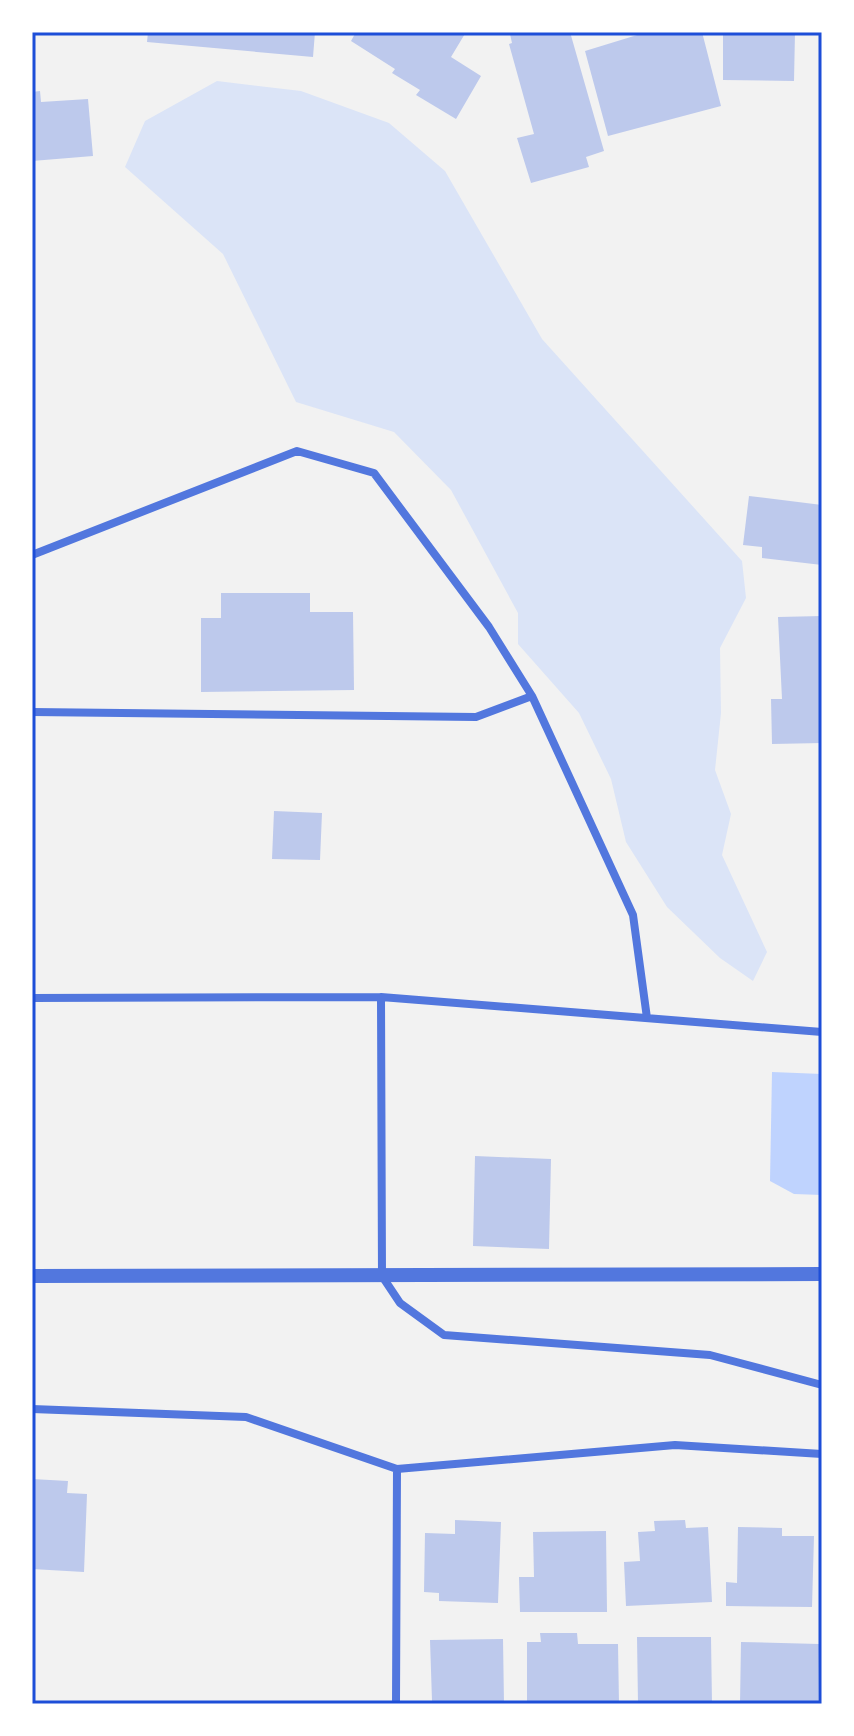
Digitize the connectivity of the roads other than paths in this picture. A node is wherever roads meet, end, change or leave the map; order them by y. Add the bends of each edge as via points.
1 (32, 555) edge
2 (532, 696) junction
3 (32, 712) edge
4 (381, 997) junction
5 (32, 998) edge
6 (647, 1018) junction
7 (822, 1032) edge
8 (822, 1274) edge
9 (32, 1276) edge
10 (382, 1276) junction
11 (822, 1385) edge
12 (32, 1409) edge
13 (822, 1454) edge
14 (397, 1469) junction
15 (396, 1704) edge

1 - 2 street via 297,451 374,473 489,627
2 - 3 street via 476,717
2 - 6 street via 633,915
4 - 5 street
4 - 6 street
4 - 10 street
6 - 7 street
8 - 10 street
9 - 10 street
10 - 11 street via 400,1303 444,1335 710,1355
12 - 14 street via 246,1417
13 - 14 street via 675,1445
14 - 15 street

